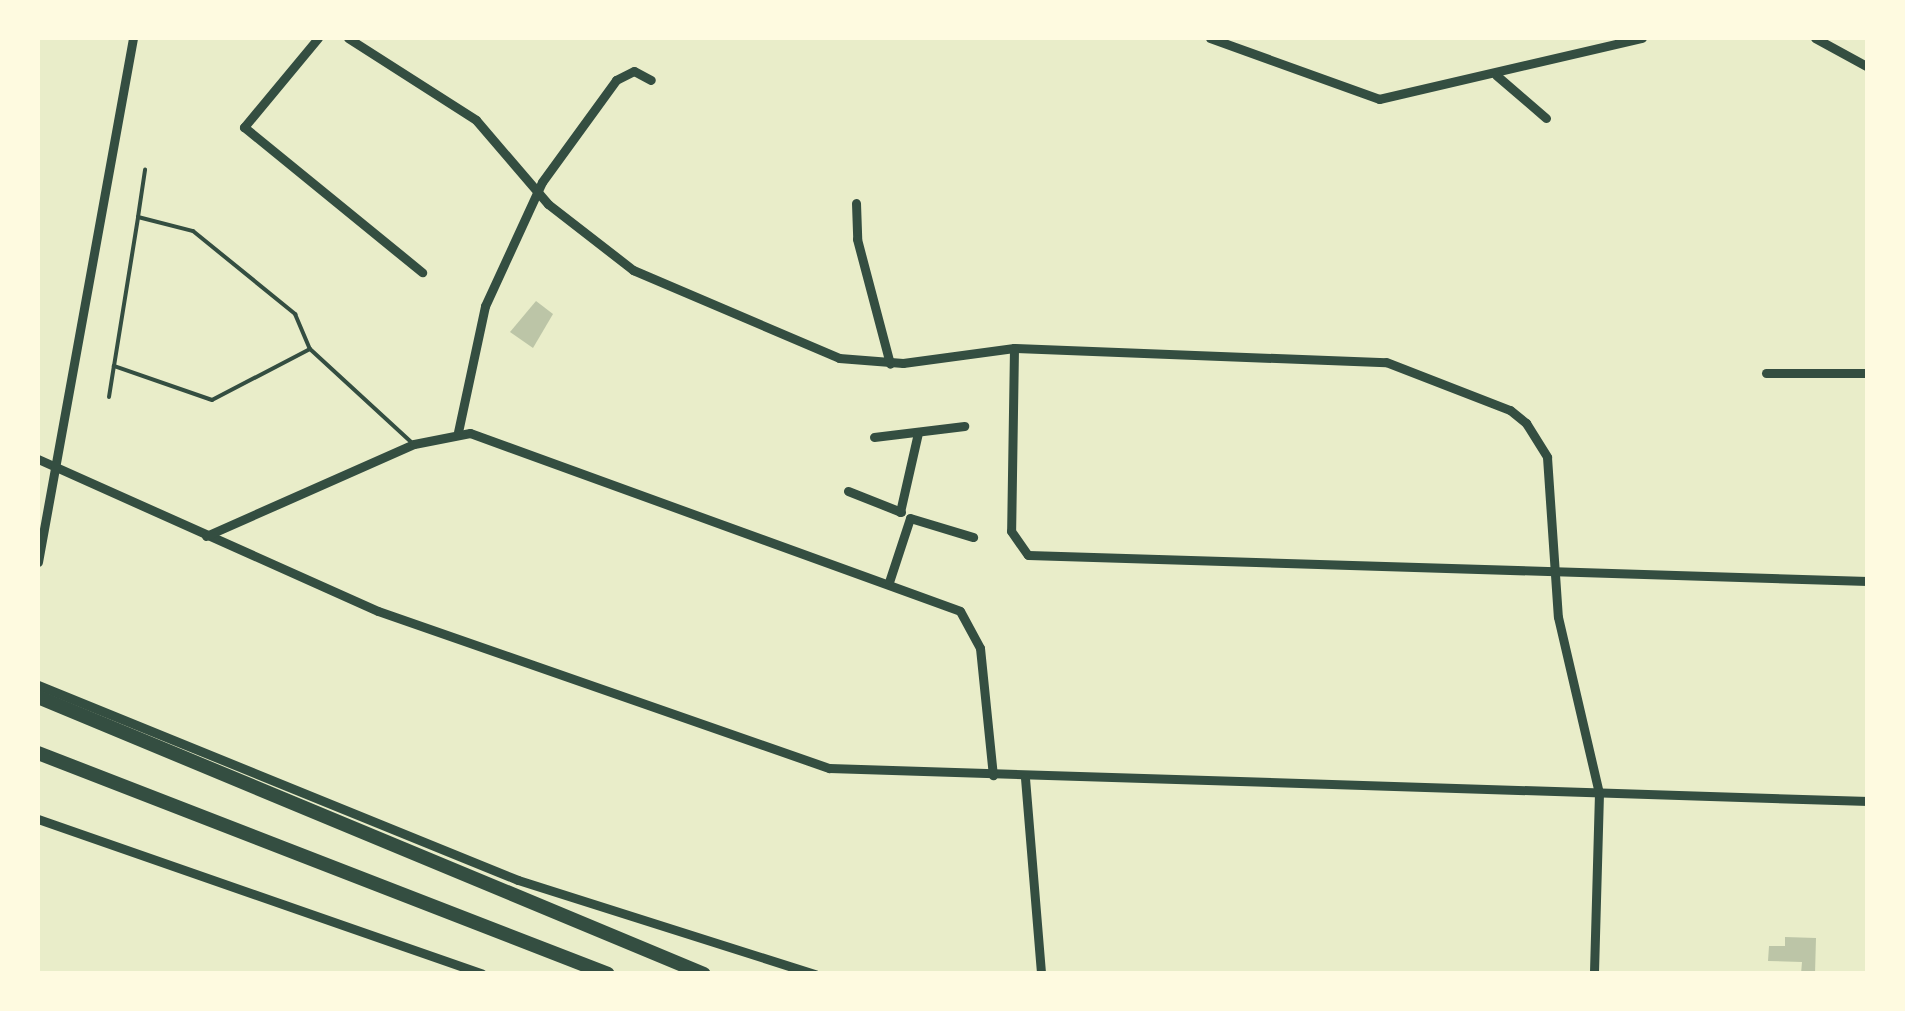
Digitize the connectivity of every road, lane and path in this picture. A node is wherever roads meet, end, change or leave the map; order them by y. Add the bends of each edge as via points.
1 (133, 38) edge
2 (318, 38) edge
3 (348, 38) edge
4 (1210, 38) edge
5 (1642, 38) edge
6 (1816, 38) edge
7 (1868, 67) edge
8 (1496, 75) junction
9 (651, 80) dead end
10 (1546, 118) dead end
11 (144, 170) dead end
12 (538, 192) junction
13 (856, 204) dead end
14 (138, 217) junction
15 (422, 272) dead end
16 (1014, 348) junction
17 (310, 349) junction
18 (890, 364) junction
19 (114, 366) junction
20 (1766, 373) dead end
21 (1868, 373) edge
22 (109, 396) dead end
23 (964, 426) dead end
24 (458, 432) junction
25 (918, 433) junction
26 (874, 437) dead end
27 (414, 444) junction
28 (38, 460) edge
29 (54, 466) junction
30 (848, 490) dead end
31 (905, 515) junction
32 (206, 536) junction
33 (973, 537) dead end
34 (38, 562) edge
35 (1553, 573) junction
36 (1868, 581) edge
37 (889, 582) junction
38 (38, 685) edge
39 (38, 696) edge
40 (38, 753) edge
41 (993, 776) junction
42 (1025, 778) junction
43 (1599, 793) junction
44 (1868, 801) edge
45 (38, 818) edge
46 (482, 974) edge
47 (608, 974) edge
48 (704, 974) edge
49 (815, 974) edge
50 (1040, 974) edge
51 (1594, 974) edge

1 - 29 street
2 - 15 street via 244,127
3 - 12 street via 476,120
4 - 8 street via 1379,99
5 - 8 street
6 - 7 street
8 - 10 street
9 - 12 street via 634,72 616,80
11 - 14 lane
12 - 18 street via 595,245 648,280 826,354
12 - 24 street via 484,306
13 - 18 street via 857,239
14 - 17 lane via 193,230 295,314
14 - 19 lane
16 - 18 street
16 - 35 street via 1386,362 1435,376 1510,410 1544,450
16 - 35 street via 1011,530 1022,552
17 - 19 lane via 212,400
17 - 27 lane
19 - 22 lane
20 - 21 street
23 - 25 street
24 - 27 street
24 - 37 street
25 - 26 street
25 - 31 street
27 - 32 street
28 - 29 street
29 - 32 street
29 - 34 street
30 - 31 street
31 - 33 street
31 - 37 street
32 - 41 street via 378,611 816,765 904,776
35 - 36 street
35 - 43 street
37 - 41 street via 942,600 976,632
38 - 49 street via 518,880
39 - 48 main road
40 - 47 main road
41 - 42 street
42 - 43 street
42 - 50 street
43 - 44 street
43 - 51 street
45 - 46 street

